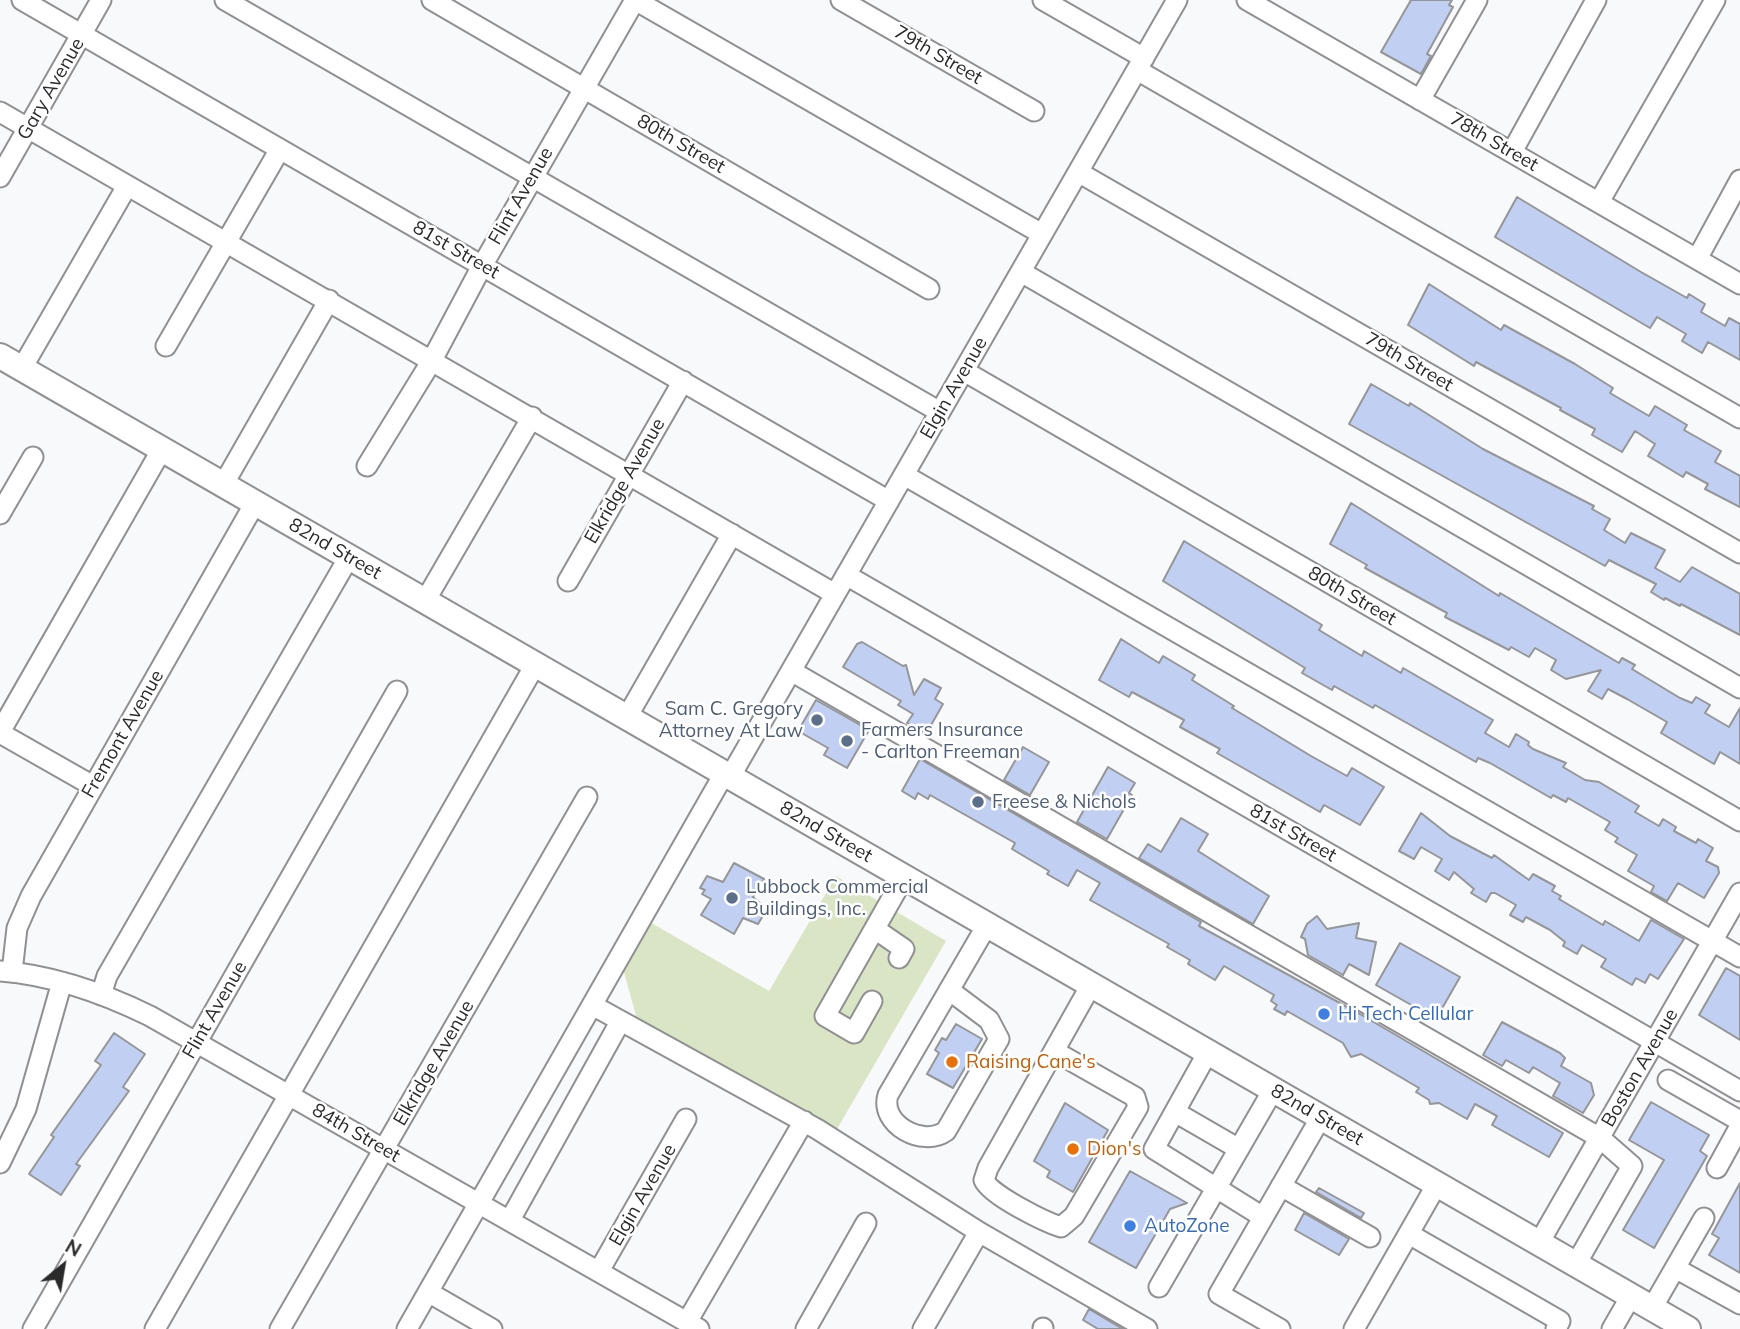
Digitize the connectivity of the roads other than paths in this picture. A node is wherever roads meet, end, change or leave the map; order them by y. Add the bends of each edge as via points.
1 (22, 0) edge
2 (101, 0) edge
3 (225, 0) edge
4 (432, 0) edge
5 (635, 0) edge
6 (841, 0) edge
7 (1043, 0) edge
8 (1177, 0) edge
9 (1248, 0) edge
10 (1478, 0) edge
11 (1596, 0) edge
12 (1715, 0) edge
13 (82, 34) junction
14 (1140, 64) junction
15 (584, 88) junction
16 (1420, 100) junction
17 (1034, 111) dead end
18 (0, 113) edge
19 (28, 129) junction
20 (280, 149) junction
21 (1512, 152) junction
22 (1078, 172) junction
23 (0, 177) edge
24 (533, 177) junction
25 (1740, 180) edge
26 (127, 186) junction
27 (1599, 202) junction
28 (1042, 234) junction
29 (227, 241) junction
30 (1697, 259) junction
31 (482, 266) junction
32 (1021, 272) junction
33 (1740, 284) edge
34 (929, 289) dead end
35 (329, 300) junction
36 (166, 346) dead end
37 (0, 356) edge
38 (431, 362) junction
39 (22, 368) junction
40 (964, 371) junction
41 (682, 381) junction
42 (940, 412) junction
43 (532, 417) junction
44 (1740, 418) edge
45 (162, 449) junction
46 (33, 457) dead end
47 (367, 466) dead end
48 (630, 473) junction
49 (904, 475) junction
50 (223, 485) junction
51 (889, 502) junction
52 (255, 503) junction
53 (0, 514) edge
54 (732, 534) junction
55 (1740, 553) edge
56 (349, 557) junction
57 (846, 575) junction
58 (568, 581) dead end
59 (835, 594) junction
60 (425, 601) junction
61 (535, 665) junction
62 (791, 671) junction
63 (1740, 688) edge
64 (397, 691) dead end
65 (627, 717) junction
66 (0, 732) edge
67 (727, 775) junction
68 (93, 786) junction
69 (587, 797) dead end
70 (1740, 821) edge
71 (904, 877) junction
72 (1740, 893) edge
73 (987, 925) junction
74 (875, 929) junction
75 (1713, 941) junction
76 (1740, 957) edge
77 (899, 958) dead end
78 (6, 972) edge
79 (62, 982) junction
80 (1091, 985) junction
81 (949, 990) junction
82 (101, 995) junction
83 (872, 1001) dead end
84 (592, 1005) junction
85 (620, 1022) junction
86 (196, 1042) junction
87 (1655, 1042) junction
88 (1054, 1051) junction
89 (1208, 1052) junction
90 (1668, 1080) dead end
91 (1273, 1090) junction
92 (1740, 1091) edge
93 (289, 1095) junction
94 (1175, 1112) junction
95 (1321, 1117) junction
96 (686, 1119) dead end
97 (804, 1121) junction
98 (1740, 1124) edge
99 (1600, 1138) junction
100 (384, 1149) junction
101 (1239, 1149) junction
102 (0, 1163) edge
103 (1717, 1168) dead end
104 (1437, 1184) junction
105 (1281, 1186) junction
106 (1217, 1188) junction
107 (477, 1202) junction
108 (1263, 1217) junction
109 (1704, 1218) dead end
110 (510, 1220) junction
111 (866, 1223) dead end
112 (979, 1232) junction
113 (1409, 1234) junction
114 (1370, 1237) dead end
115 (1539, 1243) junction
116 (1576, 1264) junction
117 (1675, 1268) junction
118 (599, 1272) junction
119 (1159, 1287) dead end
120 (428, 1292) junction
121 (1641, 1302) junction
122 (1740, 1304) edge
123 (693, 1326) edge
124 (33, 1329) edge
125 (155, 1329) edge
126 (280, 1329) edge
127 (407, 1329) edge
128 (492, 1329) edge
129 (806, 1329) edge
130 (923, 1329) edge
131 (1147, 1329) edge
132 (1280, 1329) edge
133 (1354, 1329) edge
134 (1556, 1329) edge
135 (1612, 1329) edge
136 (1688, 1329) edge

1 - 13 street, 81st Street
2 - 13 street, Gary Avenue
3 - 24 street
4 - 15 street, 80th Street
5 - 15 street, Flint Avenue
5 - 28 street
6 - 17 street, 79th Street
7 - 14 street
8 - 14 street, Elgin Avenue
9 - 16 street, 78th Street
10 - 16 street
11 - 21 street
12 - 27 street
13 - 19 street, Gary Avenue
13 - 20 street, 81st Street
14 - 22 street, Elgin Avenue
14 - 44 street
15 - 24 street, Flint Avenue
15 - 34 street, 80th Street
16 - 21 street, 78th Street
18 - 19 street
19 - 23 street, Gary Avenue
19 - 26 street
20 - 29 street
20 - 31 street, 81st Street
21 - 27 street, 78th Street
22 - 28 street, Elgin Avenue
22 - 55 street, 79th Street
24 - 31 street, Flint Avenue
24 - 42 street
25 - 30 street
26 - 29 street
26 - 39 street
27 - 30 street, 78th Street
28 - 32 street, Elgin Avenue
29 - 35 street
29 - 36 street
30 - 33 street, 78th Street
31 - 38 street, Flint Avenue
31 - 41 street, 81st Street
32 - 40 street, Elgin Avenue
32 - 63 street
35 - 38 street
35 - 50 street
37 - 39 main road, 82nd Street
38 - 43 street
38 - 47 street, Flint Avenue
39 - 45 main road, 82nd Street
40 - 42 street, Elgin Avenue
40 - 70 street, 80th Street
41 - 48 street, Elkridge Avenue
41 - 51 street, 81st Street
42 - 49 street, Elgin Avenue
43 - 48 street
43 - 60 street
45 - 50 main road, 82nd Street
45 - 66 street
46 - 53 street
48 - 54 street
48 - 58 street, Elkridge Avenue
49 - 51 street, Elgin Avenue
49 - 75 street
50 - 52 main road, 82nd Street
51 - 57 street, Elgin Avenue
52 - 56 main road, 82nd Street
52 - 68 street, Fremont Avenue
54 - 59 street
54 - 65 street
56 - 60 main road, 82nd Street
56 - 82 street via 107,976
57 - 59 street, Elgin Avenue
57 - 87 street, 81st Street
59 - 62 street, Elgin Avenue
60 - 61 main road, 82nd Street
61 - 65 main road, 82nd Street
61 - 93 street
62 - 67 street, Elgin Avenue
62 - 99 street
64 - 86 street, Flint Avenue
65 - 67 main road, 82nd Street
66 - 68 street
67 - 71 main road, 82nd Street
67 - 84 street, Elgin Avenue
68 - 78 street, Fremont Avenue via 23,912
69 - 100 street, Elkridge Avenue
71 - 73 main road, 82nd Street
71 - 74 street
72 - 75 street, Boston Avenue
73 - 80 main road, 82nd Street
73 - 81 street
74 - 77 street via 901,944 904,949
74 - 83 street via 825,1016 854,1033
75 - 76 street
75 - 87 street, Boston Avenue
78 - 79 street, 84th Street
79 - 82 street, 84th Street
79 - 102 street via 26,1109
80 - 88 street
80 - 89 main road, 82nd Street
81 - 81 street via 949,1005 900,1091 899,1109 906,1118 927,1127 939,1123 996,1028
82 - 86 street, 84th Street
84 - 85 street
84 - 107 street, Elgin Avenue
85 - 97 street
85 - 110 street
86 - 93 street, 84th Street
86 - 124 street, Flint Avenue
87 - 92 street, 81st Street
87 - 99 street, Boston Avenue
88 - 88 street via 984,1180 993,1191 1061,1227 1069,1223 1138,1101
89 - 91 main road, 82nd Street
89 - 94 street
90 - 98 street
91 - 95 main road, 82nd Street
91 - 101 street
93 - 100 street, 84th Street
93 - 125 street
94 - 101 street
94 - 106 street via 1154,1149
95 - 104 main road, 82nd Street
95 - 105 street
96 - 118 street, Elgin Avenue
97 - 112 street
97 - 123 street
98 - 103 street
99 - 115 street, Boston Avenue
99 - 116 street via 1632,1166
100 - 107 street, 84th Street
100 - 126 street, Elkridge Avenue
101 - 106 street
104 - 113 street
104 - 115 main road, 82nd Street
105 - 108 street
105 - 114 street
106 - 108 street
106 - 119 street
107 - 110 street, 84th Street
107 - 120 street, Elgin Avenue
108 - 132 street via 1219,1294
109 - 117 street
110 - 118 street, 84th Street
111 - 129 street
112 - 130 street
112 - 131 street
113 - 133 street
113 - 134 street via 1560,1321
115 - 116 main road, 82nd Street
116 - 121 main road, 82nd Street
117 - 121 street
117 - 122 street
118 - 123 street, 84th Street
120 - 127 street, Elgin Avenue
120 - 128 street
121 - 135 street
121 - 136 main road, 82nd Street

